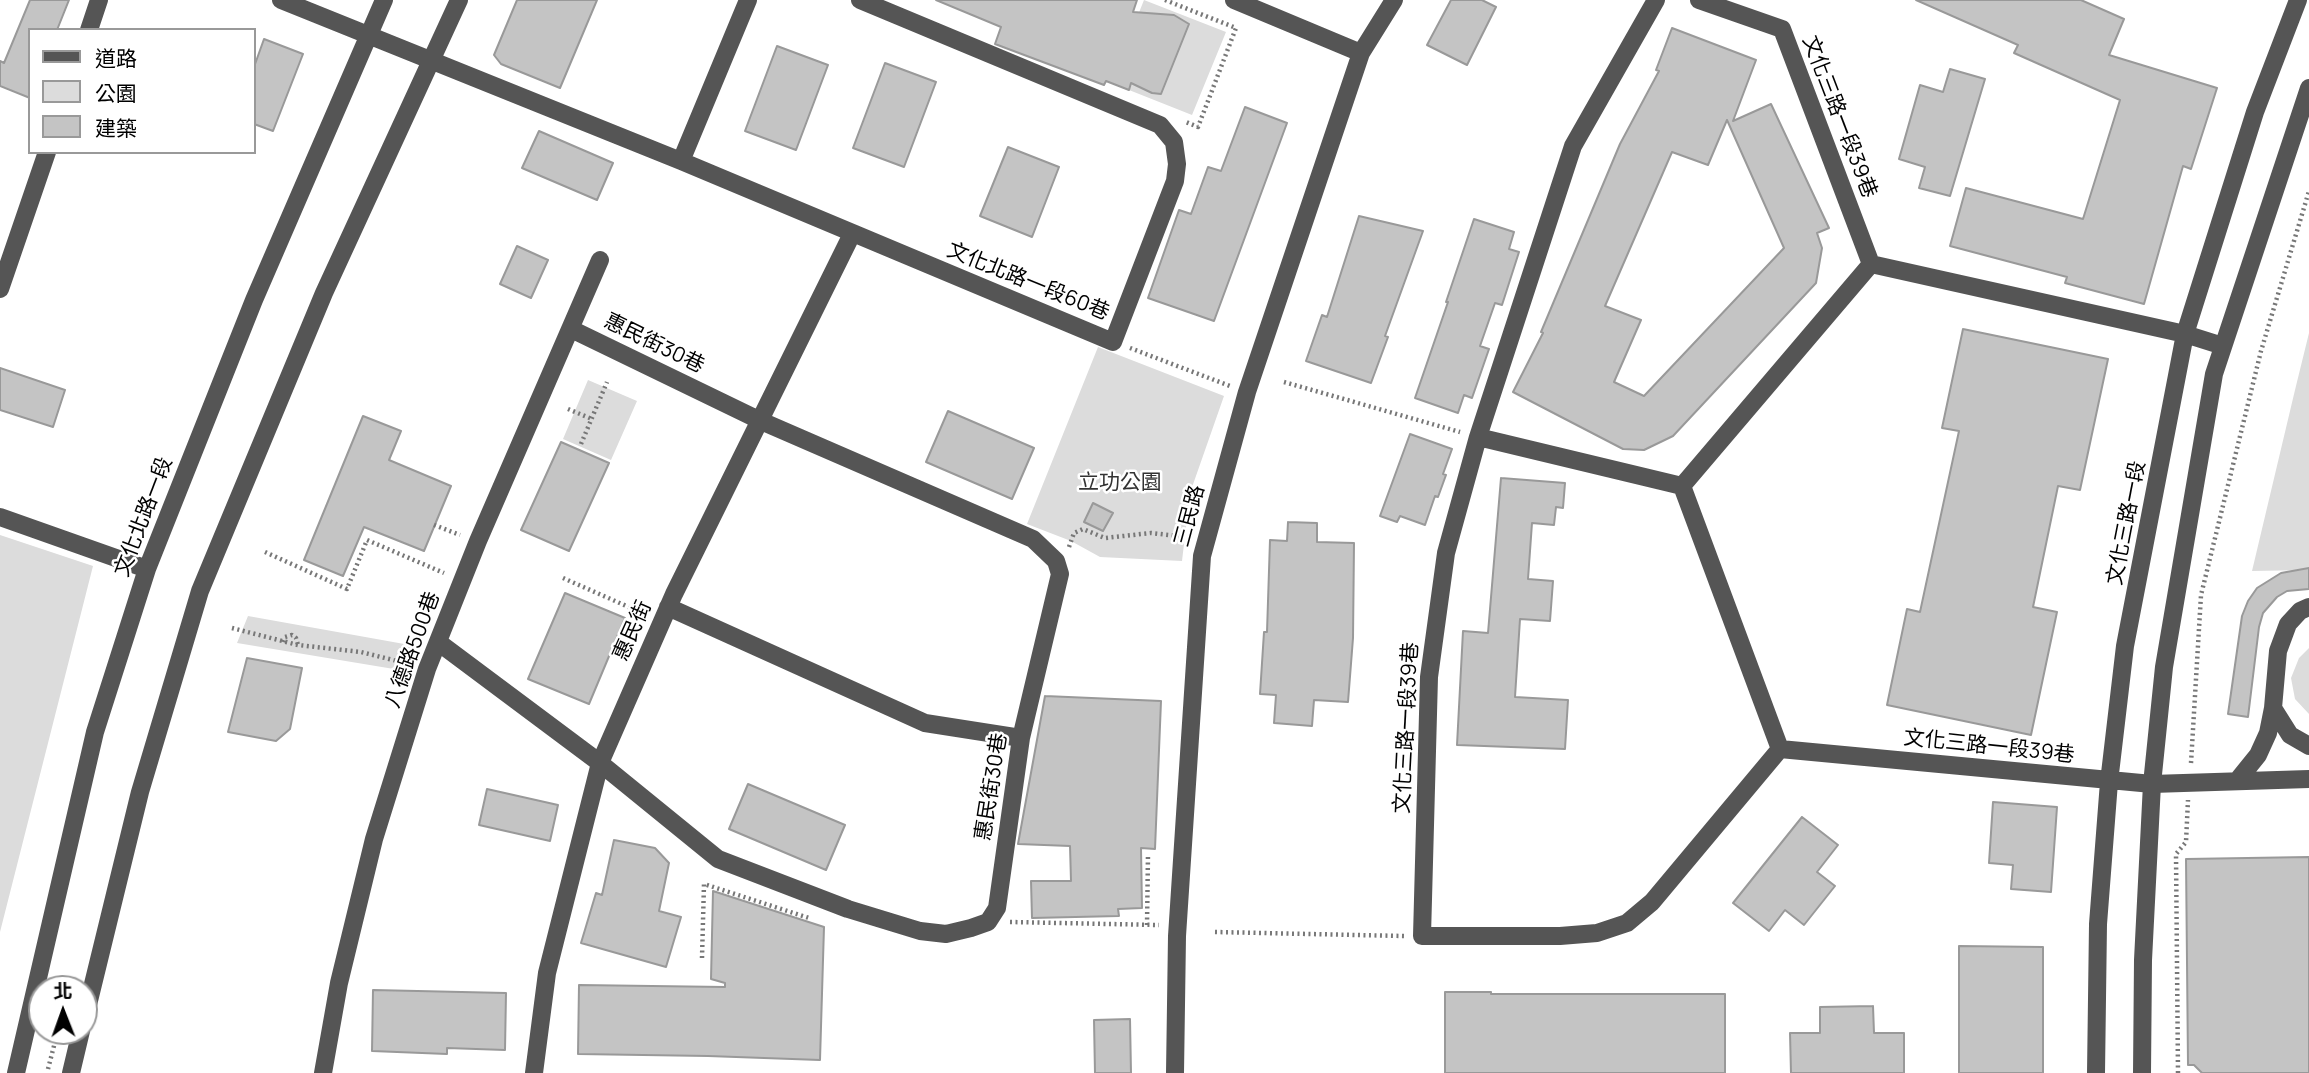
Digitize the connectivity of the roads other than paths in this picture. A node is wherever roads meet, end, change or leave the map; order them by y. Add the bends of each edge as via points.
1 (99, 0) edge
2 (281, 0) edge
3 (384, 0) edge
4 (458, 0) edge
5 (748, 0) edge
6 (860, 0) edge
7 (1234, 0) edge
8 (1394, 0) edge
9 (1657, 0) edge
10 (1699, 0) edge
11 (2298, 0) edge
12 (90, 28) edge
13 (368, 35) junction
14 (1361, 53) junction
15 (432, 61) junction
16 (2309, 88) edge
17 (46, 154) edge
18 (681, 161) junction
19 (852, 234) junction
20 (600, 260) dead end
21 (1871, 264) junction
22 (0, 289) edge
23 (571, 330) junction
24 (2185, 334) junction
25 (2223, 346) junction
26 (761, 421) junction
27 (1478, 437) junction
28 (1682, 486) junction
29 (0, 517) edge
30 (147, 569) junction
31 (668, 607) junction
32 (2309, 607) edge
33 (438, 642) junction
34 (2273, 708) junction
35 (1021, 738) junction
36 (2309, 746) edge
37 (1780, 749) junction
38 (600, 763) junction
39 (2309, 779) edge
40 (2237, 781) junction
41 (2109, 782) junction
42 (2152, 784) junction
43 (95, 975) edge
44 (78, 1045) edge
45 (16, 1073) edge
46 (71, 1073) edge
47 (323, 1073) edge
48 (534, 1073) edge
49 (1175, 1073) edge
50 (2096, 1073) edge
51 (2143, 1073) edge

1 - 12 street
2 - 13 street, 文化北路一段60巷
3 - 13 street, 文化北路一段
4 - 15 street
5 - 18 street
6 - 19 street, 文化北路一段60巷 via 1160,125 1174,142 1177,164 1175,181 1113,342
7 - 14 street
8 - 14 street, 三民路
9 - 27 street, 文化三路一段39巷 via 1573,146
10 - 21 street, 文化三路一段39巷 via 1782,29
11 - 24 street, 文化三路一段 via 2255,112
13 - 15 street, 文化北路一段60巷
13 - 30 street, 文化北路一段 via 254,300
14 - 49 street, 三民路 via 1247,392 1202,556 1177,936
15 - 18 street, 文化北路一段60巷
15 - 43 street via 324,293 200,591 140,792
16 - 25 street
17 - 22 street
18 - 19 street, 文化北路一段60巷
19 - 26 street, 惠民街
20 - 23 street, 八德路500巷
21 - 24 street
21 - 28 street
23 - 26 street, 惠民街30巷
23 - 33 street, 八德路500巷
24 - 25 street
24 - 41 street, 文化三路一段 via 2125,646
25 - 42 street via 2214,374 2164,667
26 - 31 street, 惠民街
26 - 35 street, 惠民街30巷 via 1033,539 1056,561 1060,574
27 - 28 street
27 - 37 street, 文化三路一段39巷 via 1446,553 1429,677 1422,936 1560,936 1597,933 1627,923 1652,902
28 - 37 street
29 - 30 street
30 - 45 street, 文化北路一段 via 95,732
31 - 35 street via 925,723
31 - 38 street, 惠民街
32 - 34 street via 2288,624 2278,651
33 - 38 street
33 - 47 street, 八德路500巷 via 374,839 339,983
34 - 36 street via 2290,735
34 - 40 street via 2258,755
35 - 38 street, 惠民街30巷 via 997,908 988,922 946,934 848,909 718,859
37 - 41 street, 文化三路一段39巷
38 - 48 street, 惠民街 via 547,973
39 - 40 street, 文化三路一段39巷
40 - 42 street, 文化三路一段39巷
41 - 42 street, 文化三路一段39巷
41 - 50 street, 文化三路一段 via 2098,924
42 - 51 street via 2143,960
44 - 46 street

